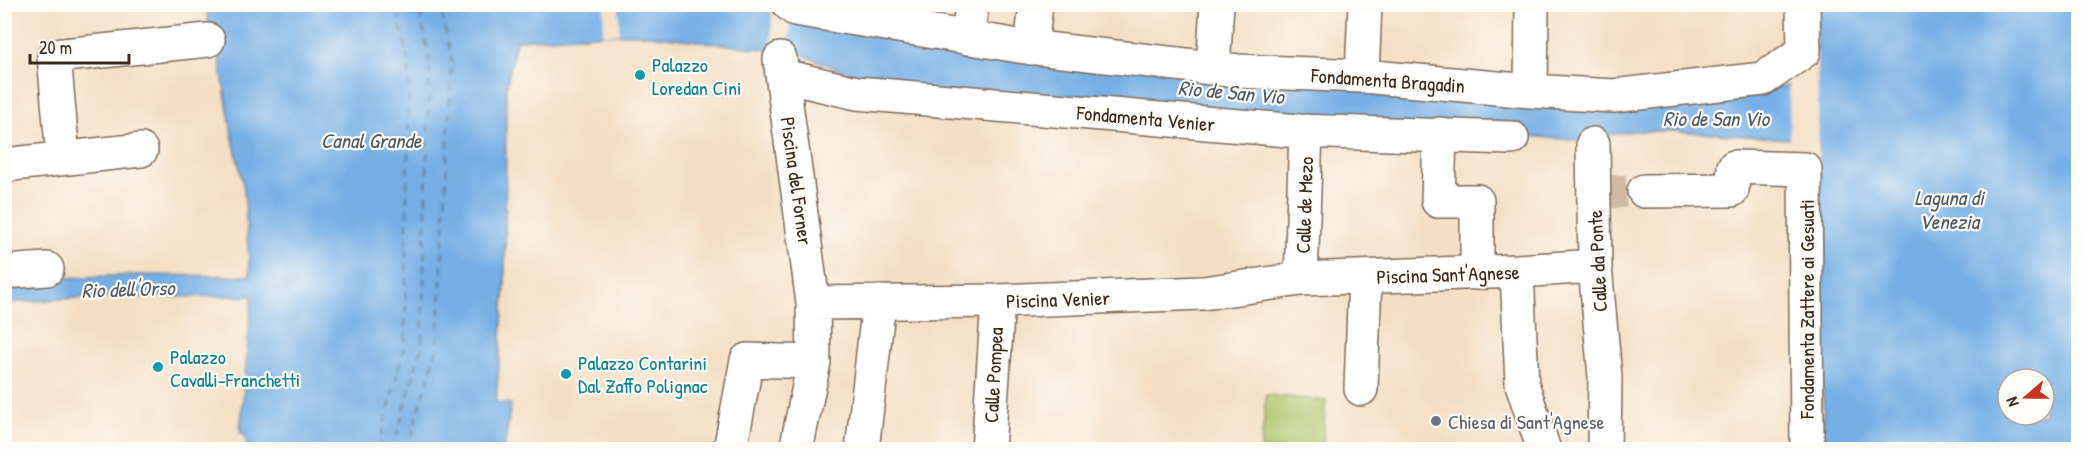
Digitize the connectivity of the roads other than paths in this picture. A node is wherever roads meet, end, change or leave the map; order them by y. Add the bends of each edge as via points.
1 (972, 4) edge
2 (1036, 4) edge
3 (1217, 4) edge
4 (1365, 4) edge
5 (1532, 4) edge
6 (1803, 4) edge
7 (785, 6) edge
8 (894, 15) edge
9 (968, 38) junction
10 (208, 40) dead end
11 (1031, 48) junction
12 (781, 67) joint
13 (1213, 68) junction
14 (1362, 76) junction
15 (1530, 91) junction
16 (1306, 131) junction
17 (1440, 134) junction
18 (1512, 138) dead end
19 (1593, 144) dead end
20 (4, 149) edge
21 (62, 149) junction
22 (141, 150) dead end
23 (4, 165) edge
24 (1644, 191) tunnel mouth
25 (1595, 266) junction
26 (47, 269) dead end
27 (1517, 271) junction
28 (4, 272) edge
29 (1478, 273) junction
30 (1365, 277) junction
31 (1301, 279) junction
32 (998, 301) junction
33 (879, 302) junction
34 (813, 303) junction
35 (814, 362) junction
36 (1361, 390) dead end
37 (730, 450) edge
38 (796, 450) edge
39 (862, 450) edge
40 (988, 450) edge
41 (1544, 450) edge
42 (1604, 450) edge
43 (1807, 450) edge

1 - 9 street
2 - 11 street
3 - 13 street
4 - 14 street
5 - 15 street
6 - 15 street, Fondamenta Bragadin via 1804,51 1763,79 1613,96
7 - 8 street, Fondamenta Bragadin
8 - 9 street, Fondamenta Bragadin
9 - 11 street, Fondamenta Bragadin
10 - 21 street via 54,56
11 - 13 street, Fondamenta Bragadin
12 - 16 street, Fondamenta Venier via 857,93
12 - 34 street, Piscina del Forner
13 - 14 street, Fondamenta Bragadin
14 - 15 street, Fondamenta Bragadin
16 - 17 street, Fondamenta Venier
16 - 31 street, Calle de Mezo
17 - 18 street, Fondamenta Venier
17 - 29 street via 1437,213 1478,201
19 - 25 street, Calle da Ponte
20 - 21 street
21 - 22 street
21 - 23 street
24 - 43 street, Fondamenta Zattere ai Gesuati via 1732,190 1734,167 1805,169
25 - 27 street, Piscina Sant'Agnese
25 - 42 street, Calle da Ponte via 1605,377
26 - 28 street
27 - 29 street, Piscina Sant'Agnese
27 - 41 street via 1521,384
29 - 30 street, Piscina Sant'Agnese
30 - 31 street, Piscina Sant'Agnese
30 - 36 street
31 - 32 street, Piscina Venier via 1203,293
32 - 33 street, Piscina Venier
32 - 40 street, Calle Pompea
33 - 34 street, Piscina Venier
33 - 39 street
34 - 35 street, Piscina del Forner
35 - 37 street via 747,360
35 - 38 street, Piscina del Forner

